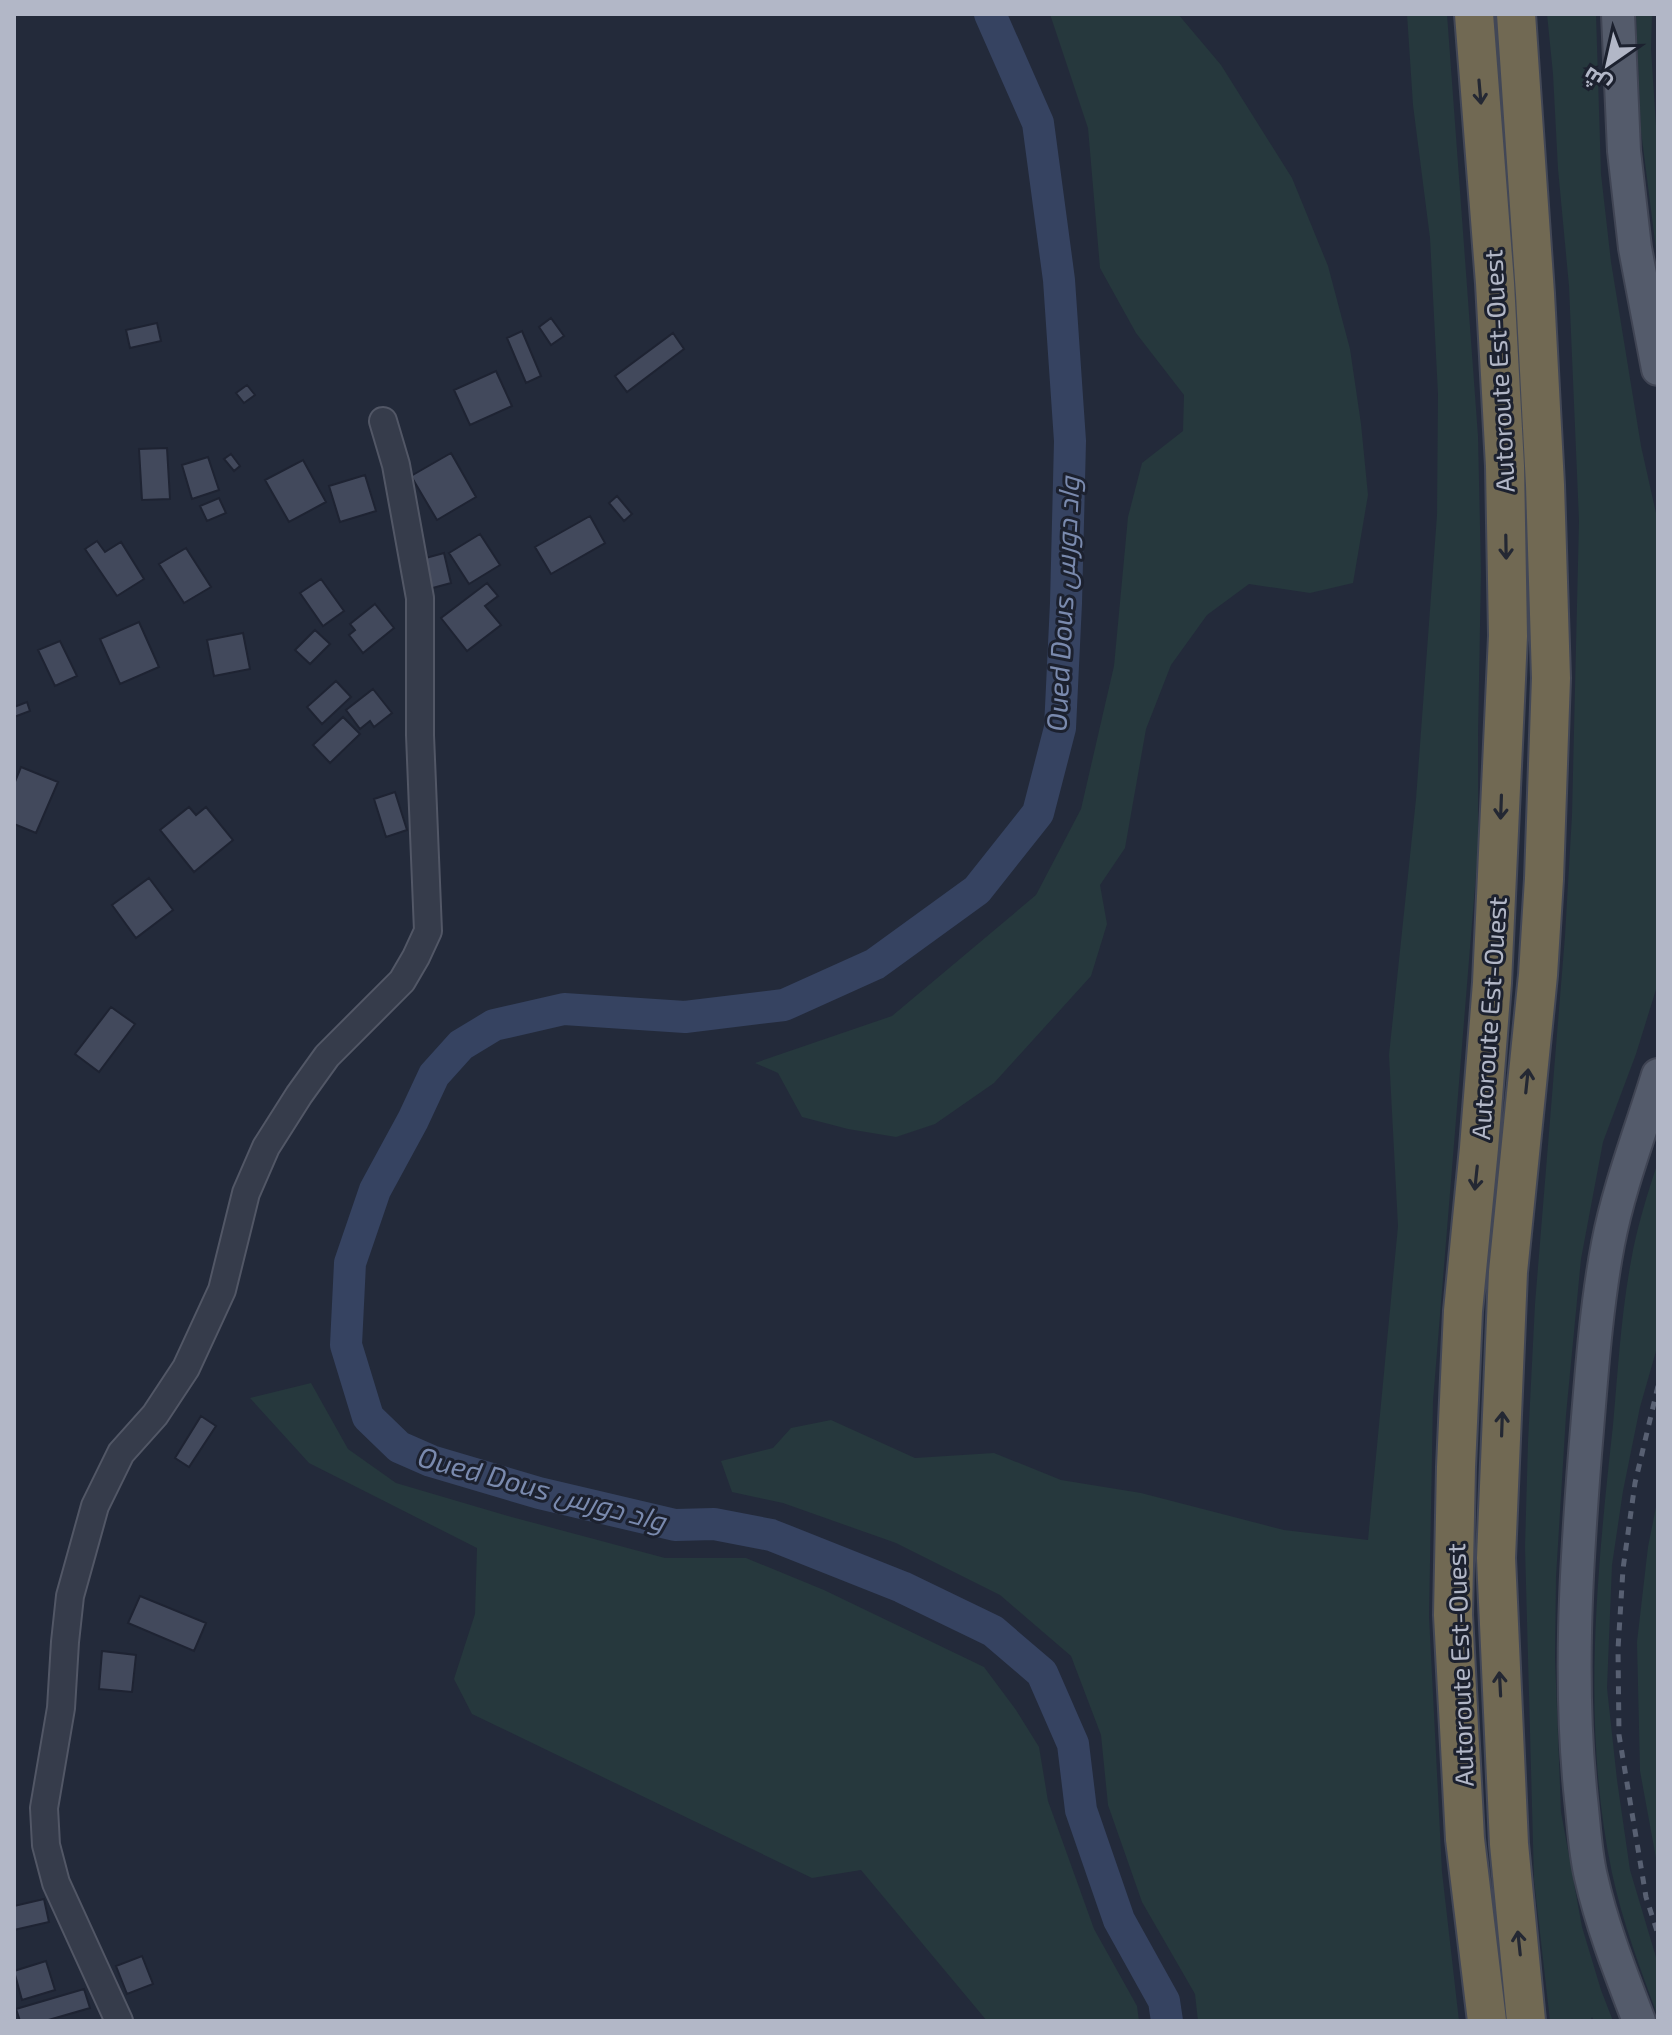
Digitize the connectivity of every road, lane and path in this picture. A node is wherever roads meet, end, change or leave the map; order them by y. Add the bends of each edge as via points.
1 (1474, 14) edge
2 (1516, 14) edge
3 (1618, 14) edge
4 (1658, 369) edge
5 (383, 421) dead end
6 (1658, 1075) edge
7 (119, 2021) edge
8 (1487, 2021) edge
9 (1526, 2021) edge
10 (1639, 2021) edge

1 -> 8 highway, Autoroute Est-Ouest via 1495,283 1508,636 1492,983 1463,1311 1453,1615 1465,1839
9 -> 2 highway, Autoroute Est-Ouest via 1509,1844 1496,1558 1508,1272 1538,975 1551,678 1535,294
3 - 4 main road via 1624,151 1635,248
5 - 7 street via 420,598 428,931 402,981 327,1056 266,1147 246,1193 222,1290 186,1368 121,1453 95,1506 70,1596 45,1832 56,1883
6 - 10 main road via 1620,1196 1600,1290 1581,1509 1574,1682 1591,1877

